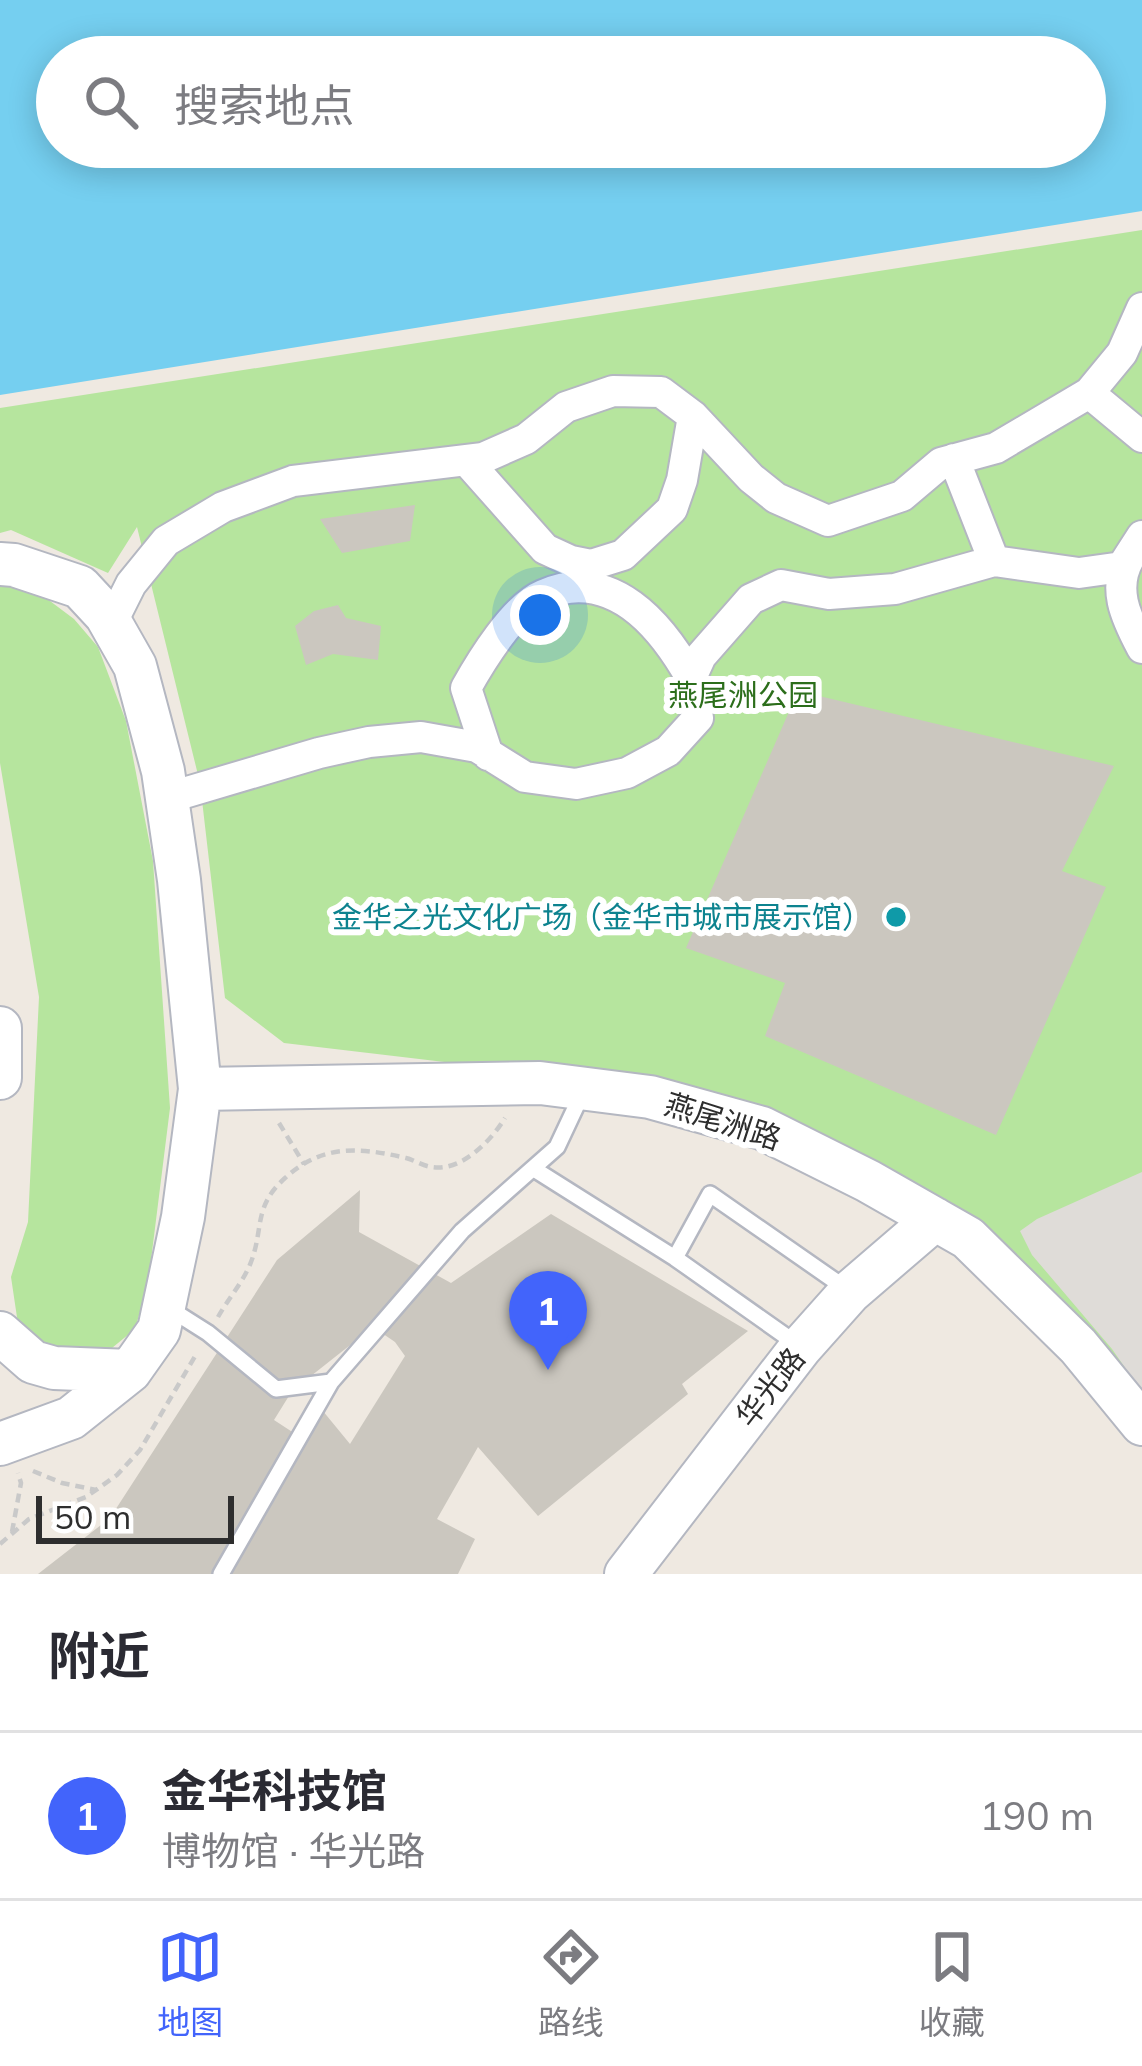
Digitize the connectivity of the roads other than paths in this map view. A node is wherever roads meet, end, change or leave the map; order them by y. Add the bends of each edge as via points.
1 (1142, 308) edge
2 (1089, 393) junction
3 (694, 416) junction
4 (1142, 437) edge
5 (954, 459) junction
6 (466, 460) junction
7 (1142, 538) edge
8 (994, 561) junction
9 (0, 564) edge
10 (1122, 567) junction
11 (111, 624) junction
12 (1142, 649) edge
13 (691, 678) junction
14 (488, 755) junction
15 (167, 798) junction
16 (0, 1028) edge
17 (0, 1078) edge
18 (200, 1089) junction
19 (580, 1098) dead end
20 (533, 1169) junction
21 (935, 1220) junction
22 (675, 1258) junction
23 (850, 1292) junction
24 (164, 1305) junction
25 (0, 1333) edge
26 (801, 1347) junction
27 (130, 1371) junction
28 (331, 1382) junction
29 (1142, 1424) edge
30 (16, 1461) edge
31 (221, 1574) edge
32 (626, 1574) edge

1 - 2 street via 1122,352
2 - 4 street
2 - 5 street via 995,448
3 - 5 street via 776,498 828,521 902,496
3 - 6 street via 661,392 613,391 566,407 526,439
3 - 6 street via 672,508 623,555 591,565 545,549
5 - 8 street
6 - 11 street via 292,481 223,507 166,541
7 - 10 street
8 - 10 street via 1078,573
8 - 13 street via 895,590 829,594 781,585 751,599
9 - 11 street via 80,587
10 - 12 street via 1121,609
11 - 15 street via 135,666
13 - 14 street via 698,718 668,752 627,773 576,784 525,778
13 - 14 street via 669,639 630,600 583,586 541,595 490,645 466,688
14 - 15 street via 421,737 369,742
15 - 18 street
16 - 17 street
18 - 21 street, 燕尾洲路 via 540,1083 650,1097 762,1128
18 - 24 street
19 - 20 lane via 557,1147
20 - 22 lane
20 - 28 lane via 462,1231
21 - 23 street, 华光路
21 - 29 street, 燕尾洲路 via 968,1238 1063,1331
22 - 23 lane via 710,1194
22 - 26 lane
23 - 26 street, 华光路
24 - 27 street via 159,1330
24 - 28 lane via 276,1389
25 - 27 street via 33,1362
26 - 32 street, 华光路
27 - 30 street
28 - 31 lane

